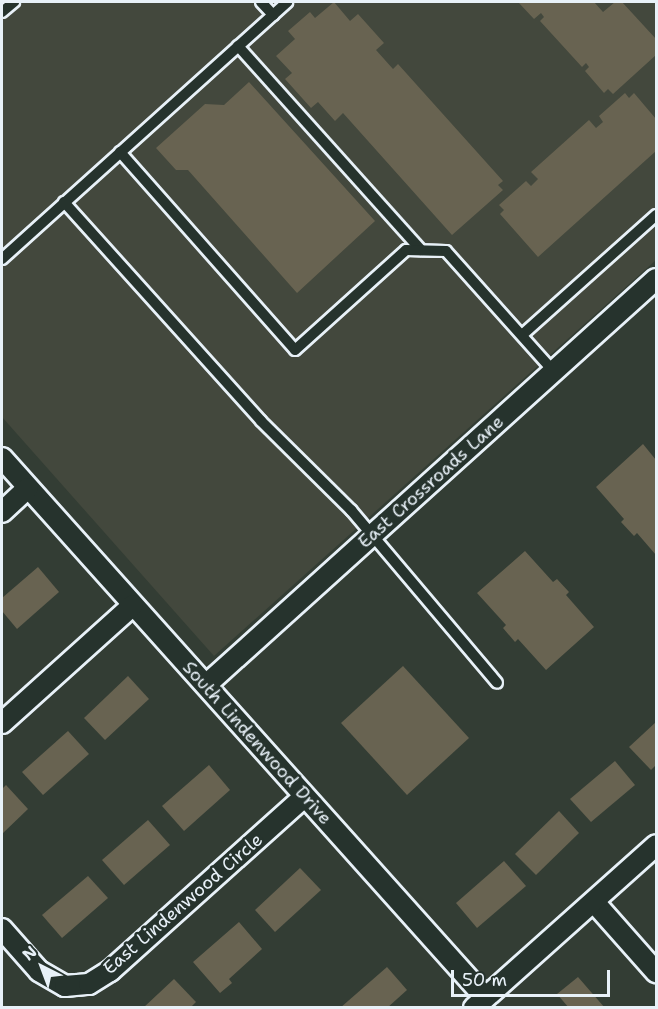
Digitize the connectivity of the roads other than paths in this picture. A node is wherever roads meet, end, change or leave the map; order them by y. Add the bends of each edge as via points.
1 (14, 2) edge
2 (261, 2) edge
3 (287, 2) edge
4 (2, 12) edge
5 (273, 15) junction
6 (238, 46) junction
7 (120, 152) junction
8 (64, 202) junction
9 (657, 215) edge
10 (421, 250) junction
11 (2, 259) edge
12 (657, 279) edge
13 (522, 335) junction
14 (554, 372) junction
15 (2, 458) edge
16 (28, 488) junction
17 (2, 512) edge
18 (373, 535) junction
19 (133, 605) junction
20 (497, 683) dead end
21 (206, 685) junction
22 (2, 723) edge
23 (304, 797) junction
24 (657, 845) edge
25 (594, 902) junction
26 (2, 929) edge
27 (657, 972) edge
28 (479, 1003) edge

1 - 4 lane
2 - 5 lane
3 - 5 lane
5 - 6 lane
6 - 7 lane
6 - 10 lane
7 - 8 lane
7 - 10 lane via 295,350 406,250
8 - 11 lane
8 - 18 lane via 261,421
9 - 13 lane
10 - 13 lane via 446,251
12 - 14 street, East Crossroads Lane
13 - 14 lane
14 - 18 street, East Crossroads Lane
15 - 16 street, South Lindenwood Drive
16 - 17 street
16 - 19 street, South Lindenwood Drive
18 - 20 lane
18 - 21 street, East Crossroads Lane
19 - 21 street, South Lindenwood Drive
19 - 22 street
21 - 23 street, South Lindenwood Drive
23 - 26 street, East Lindenwood Circle via 110,971 89,984 65,986 39,971
23 - 28 street, South Lindenwood Drive
24 - 25 street
25 - 27 street
25 - 28 street

